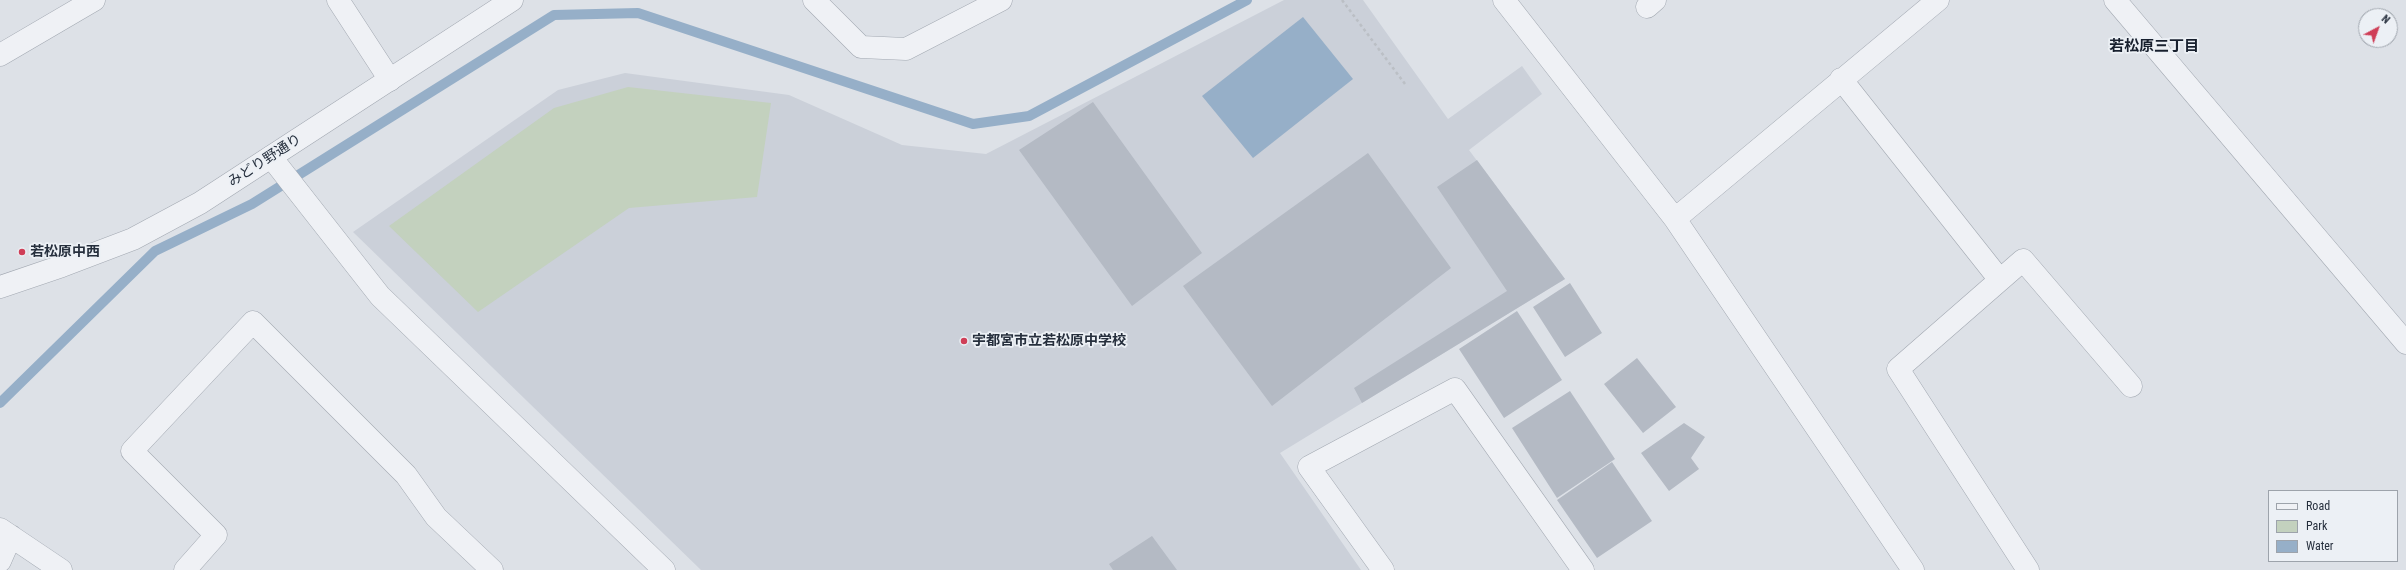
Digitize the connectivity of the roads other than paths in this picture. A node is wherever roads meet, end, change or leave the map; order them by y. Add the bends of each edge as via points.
1 (94, 0) edge
2 (338, 0) edge
3 (512, 0) edge
4 (814, 0) edge
5 (1001, 0) edge
6 (1504, 0) edge
7 (2115, 0) edge
8 (1934, 1) edge
9 (0, 55) edge
10 (1842, 79) junction
11 (390, 80) junction
12 (271, 157) junction
13 (1675, 219) junction
14 (2000, 280) junction
15 (0, 287) edge
16 (2406, 343) edge
17 (2131, 386) dead end
18 (5, 532) edge
19 (0, 562) edge
20 (660, 569) edge
21 (61, 570) edge
22 (185, 570) edge
23 (492, 570) edge
24 (1383, 570) edge
25 (1583, 570) edge
26 (1913, 570) edge
27 (2028, 570) edge

1 - 9 street
2 - 11 street
3 - 11 street, みどり野通り
4 - 5 street via 861,47 906,49
6 - 13 street
7 - 16 street
8 - 10 street
10 - 13 street
10 - 14 street
11 - 12 street, みどり野通り
12 - 15 street, みどり野通り via 200,203 133,239
12 - 20 street via 380,296
13 - 26 street
14 - 17 street via 2023,260
14 - 27 street via 1898,369
18 - 19 street
18 - 21 street
22 - 23 street via 216,535 132,451 253,322 406,475 436,517
24 - 25 street via 1309,467 1455,389

